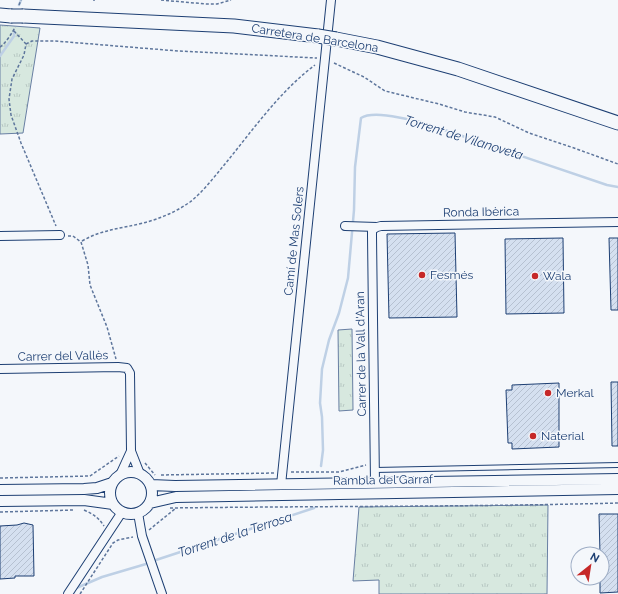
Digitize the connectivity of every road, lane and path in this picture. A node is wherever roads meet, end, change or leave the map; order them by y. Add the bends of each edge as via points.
1 (21, 0) edge
2 (93, 0) edge
3 (96, 0) edge
4 (161, 0) edge
5 (231, 0) edge
6 (331, 0) edge
7 (13, 13) edge
8 (26, 44) junction
9 (0, 47) edge
10 (325, 58) junction
11 (618, 123) edge
12 (618, 164) edge
13 (618, 222) edge
14 (345, 226) dead end
15 (377, 227) junction
16 (60, 235) junction
17 (0, 236) edge
18 (81, 242) junction
19 (118, 367) junction
20 (0, 369) edge
21 (131, 450) junction
22 (145, 463) dead end
23 (618, 465) edge
24 (375, 467) junction
25 (282, 473) junction
26 (140, 474) junction
27 (120, 475) junction
28 (0, 478) edge
29 (618, 479) edge
30 (112, 483) junction
31 (375, 483) junction
32 (151, 485) junction
33 (281, 485) junction
34 (311, 489) junction
35 (323, 489) junction
36 (618, 489) edge
37 (0, 490) edge
38 (0, 501) edge
39 (150, 503) junction
40 (618, 503) edge
41 (113, 504) junction
42 (168, 508) dead end
43 (76, 510) dead end
44 (84, 510) dead end
45 (0, 512) edge
46 (122, 512) junction
47 (138, 513) junction
48 (108, 533) junction
49 (118, 540) dead end
50 (68, 594) edge
51 (162, 594) edge

1 - 7 path
2 - 3 path
4 - 5 path via 206,4
6 - 10 street, Camí de Mas Solers
7 - 11 highway, Carretera de Barcelona, bridge via 234,26 336,39 377,47 458,69
8 - 9 path via 14,31
8 - 10 path via 55,41 178,51
8 - 16 path via 24,55 12,79 9,98 11,115 20,143
10 - 12 path via 386,91 465,112 496,117 529,133
10 - 18 path via 305,73 271,108 205,188 190,202 169,215 143,224 110,229
10 - 25 street, Camí de Mas Solers
13 - 15 street, Ronda Ibèrica
14 - 15 street, Ronda Ibèrica
15 - 24 street, Carrer de la Vall d'Aran via 372,230
16 - 17 street
16 - 18 path via 73,236
18 - 19 path via 88,265 90,285 108,327
19 - 20 street, Carrer del Vallès
19 - 21 street, Carrer del Vallès via 127,368 130,373
21 - 26 street
21 - 27 street
21 - 28 path via 124,452 90,476
22 - 25 path via 155,475
23 - 24 lane, Rambla del Garraf
24 - 25 path via 368,465 339,472
24 - 31 street, Carrer de la Vall d'Aran
25 - 33 street, Camí de Mas Solers
26 - 27 street via 130,472
26 - 32 street
27 - 30 street
29 - 31 street, Rambla del Garraf
30 - 37 street via 84,489
30 - 41 street via 110,494
31 - 35 street, Rambla del Garraf
32 - 33 street, Rambla del Garraf
32 - 39 street
33 - 34 street, Rambla del Garraf
34 - 35 street, Rambla del Garraf
34 - 39 street, Rambla del Garraf via 176,497
35 - 36 street, Rambla del Garraf
38 - 41 street via 84,500
39 - 47 street, Rambla del Garraf
40 - 42 path
41 - 46 street
43 - 45 path
44 - 48 path via 99,519
46 - 47 street
46 - 48 street
47 - 51 street via 142,536
48 - 49 path
48 - 50 street

